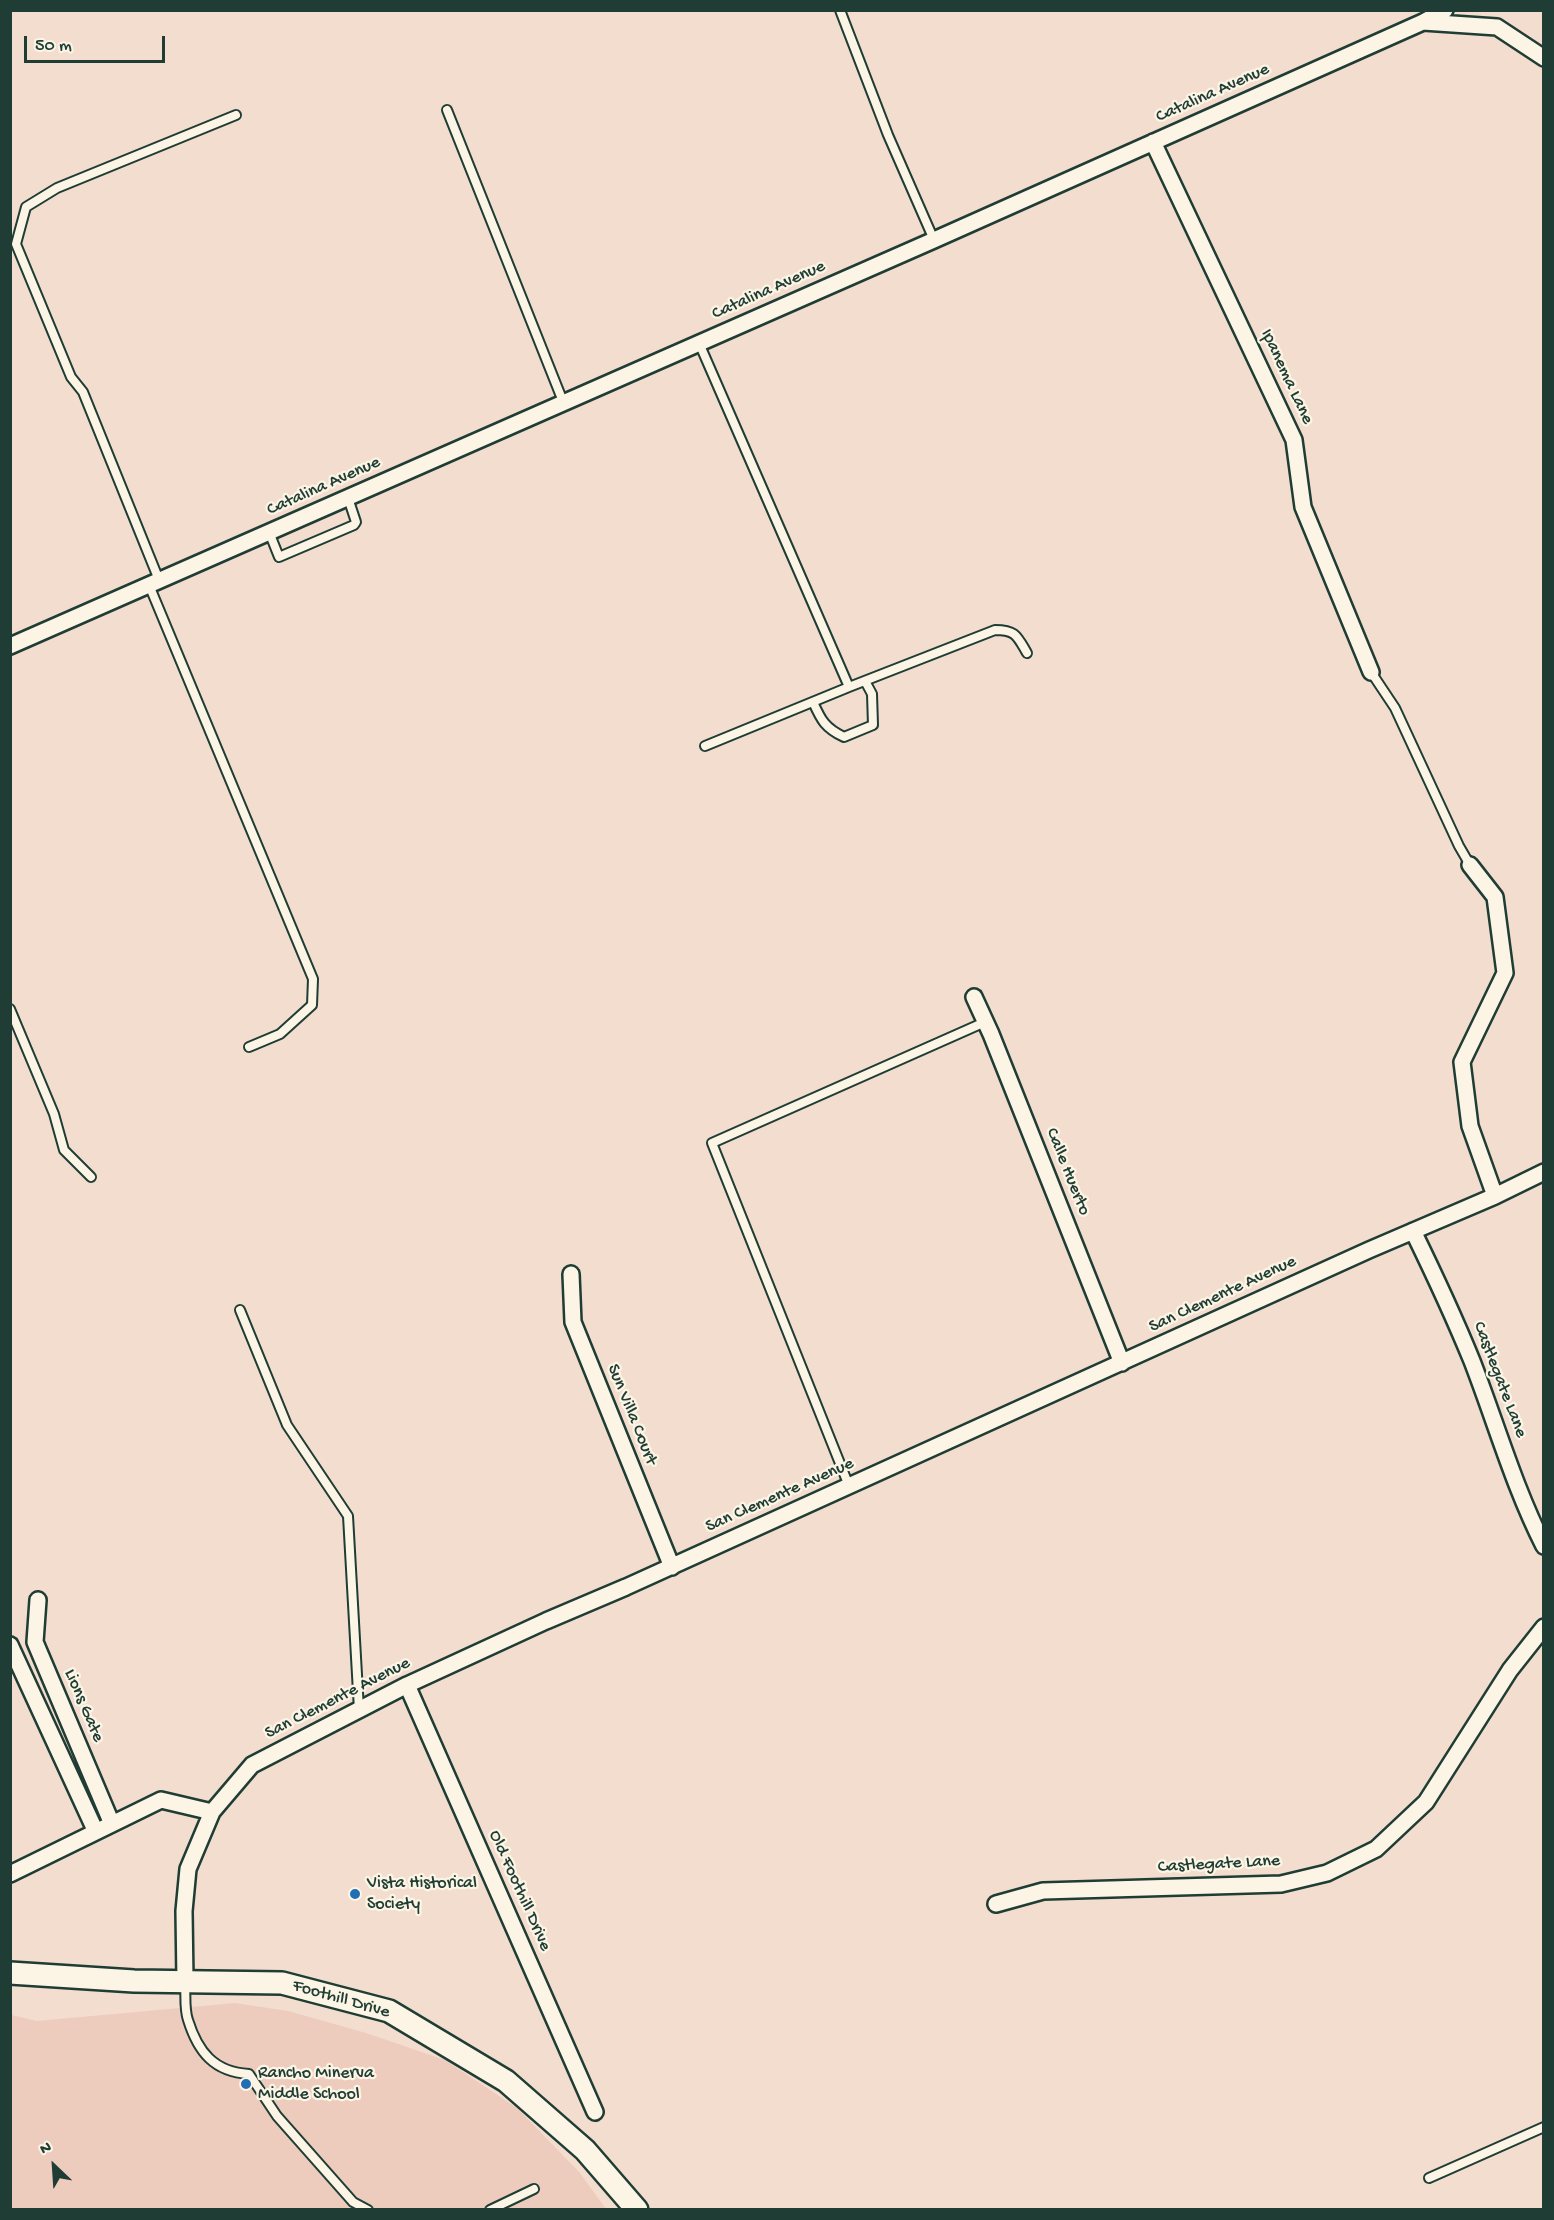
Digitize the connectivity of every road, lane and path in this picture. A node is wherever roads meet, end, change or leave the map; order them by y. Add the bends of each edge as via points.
1 (840, 10) edge
2 (1434, 15) edge
3 (1544, 58) edge
4 (447, 110) dead end
5 (236, 115) dead end
6 (1153, 142) junction
7 (934, 240) junction
8 (699, 343) junction
9 (564, 404) junction
10 (348, 498) junction
11 (269, 532) junction
12 (154, 583) junction
13 (10, 646) edge
14 (1027, 653) dead end
15 (1371, 672) joint
16 (865, 681) junction
17 (849, 687) junction
18 (813, 702) junction
19 (705, 746) dead end
20 (1470, 865) joint
21 (974, 997) dead end
22 (10, 1009) edge
23 (985, 1022) junction
24 (249, 1047) dead end
25 (1544, 1172) edge
26 (91, 1178) dead end
27 (1495, 1196) junction
28 (1413, 1231) junction
29 (571, 1274) dead end
30 (240, 1310) dead end
31 (1122, 1363) junction
32 (849, 1486) junction
33 (1544, 1546) edge
34 (672, 1567) junction
35 (38, 1600) dead end
36 (1544, 1627) edge
37 (10, 1645) edge
38 (10, 1675) edge
39 (407, 1686) junction
40 (30, 1687) junction
41 (359, 1710) junction
42 (212, 1812) junction
43 (112, 1824) junction
44 (96, 1832) junction
45 (10, 1874) edge
46 (996, 1904) dead end
47 (10, 1973) edge
48 (185, 1981) junction
49 (595, 2112) dead end
50 (1544, 2127) edge
51 (1429, 2178) dead end
52 (534, 2189) dead end
53 (368, 2210) edge
54 (490, 2210) edge
55 (637, 2210) edge

1 - 7 lane
2 - 3 street, Catalina Avenue via 1497,27
2 - 6 street, Catalina Avenue
4 - 9 lane
5 - 12 lane via 57,188 26,207 16,244 71,377 83,392
6 - 7 street, Catalina Avenue
6 - 15 street, Ipanema Lane via 1294,440 1303,507
7 - 8 street, Catalina Avenue
8 - 9 street, Catalina Avenue
8 - 17 lane
9 - 10 street, Catalina Avenue
10 - 11 street, Catalina Avenue
10 - 11 lane via 354,525 279,557
11 - 12 street, Catalina Avenue
12 - 13 street, Catalina Avenue
12 - 24 lane via 313,979 312,1005 280,1034
14 - 16 lane via 1016,634 994,630
15 - 20 lane via 1395,708
16 - 17 lane
16 - 18 lane via 872,694 873,725 855,733 844,737 835,733 822,722
17 - 18 lane
18 - 19 lane
20 - 27 street via 1495,897 1505,973 1462,1062 1470,1126
21 - 23 street, Calle Huerto
22 - 26 lane via 54,1114 64,1150
23 - 31 street, Calle Huerto
23 - 32 lane via 712,1143
25 - 27 street, San Clemente Avenue
27 - 28 street, San Clemente Avenue
28 - 31 street, San Clemente Avenue
28 - 33 street, Castlegate Lane via 1459,1330 1527,1512
29 - 34 street, Sun Villa Court via 573,1322
30 - 41 lane via 286,1425 348,1516
31 - 32 street, San Clemente Avenue
32 - 34 street, San Clemente Avenue
34 - 39 street, San Clemente Avenue
35 - 43 street, Lions Gate via 35,1642
36 - 46 street, Castlegate Lane via 1510,1670 1426,1802 1376,1849 1327,1873 1281,1884 1043,1891
37 - 40 street
38 - 40 street
39 - 41 street, San Clemente Avenue
39 - 49 street, Old Foothill Drive
40 - 44 street
41 - 42 street, San Clemente Avenue via 252,1765
42 - 43 street via 161,1800
42 - 48 street, San Clemente Avenue via 188,1869
43 - 44 street
44 - 45 street
47 - 48 main road, Foothill Drive
48 - 53 lane via 187,2019 205,2056 234,2073 249,2073 277,2116 353,2202
48 - 55 main road, Foothill Drive via 282,1983 389,2011 506,2081 585,2150
50 - 51 lane
52 - 54 lane

